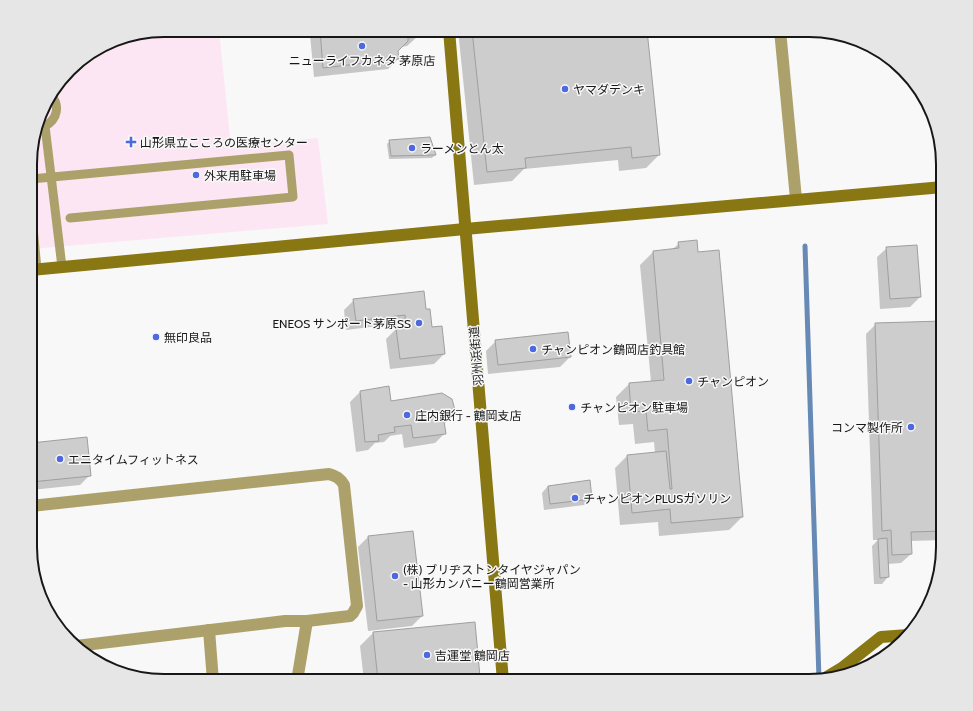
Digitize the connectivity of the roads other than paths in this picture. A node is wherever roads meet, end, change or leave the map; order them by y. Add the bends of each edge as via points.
1 (451, 37) edge
2 (781, 37) edge
3 (55, 99) edge
4 (51, 177) junction
5 (37, 178) edge
6 (936, 188) edge
7 (796, 199) junction
8 (70, 218) dead end
9 (465, 229) junction
10 (62, 267) junction
11 (37, 270) edge
12 (37, 505) edge
13 (307, 621) junction
14 (208, 630) junction
15 (900, 635) edge
16 (84, 645) edge
17 (838, 671) edge
18 (212, 674) edge
19 (298, 674) edge
20 (502, 674) edge

1 - 9 street, 羽州浜街道
2 - 7 street
3 - 4 lane via 56,114 45,126
4 - 5 lane
4 - 8 lane via 289,155 293,197
4 - 10 lane
6 - 7 street
7 - 9 street
9 - 10 street
9 - 20 street, 羽州浜街道
10 - 11 street
12 - 13 street via 329,474 336,476 344,485 356,606 350,616
13 - 14 street
13 - 19 street
14 - 16 street
14 - 18 street
15 - 17 street via 881,637

